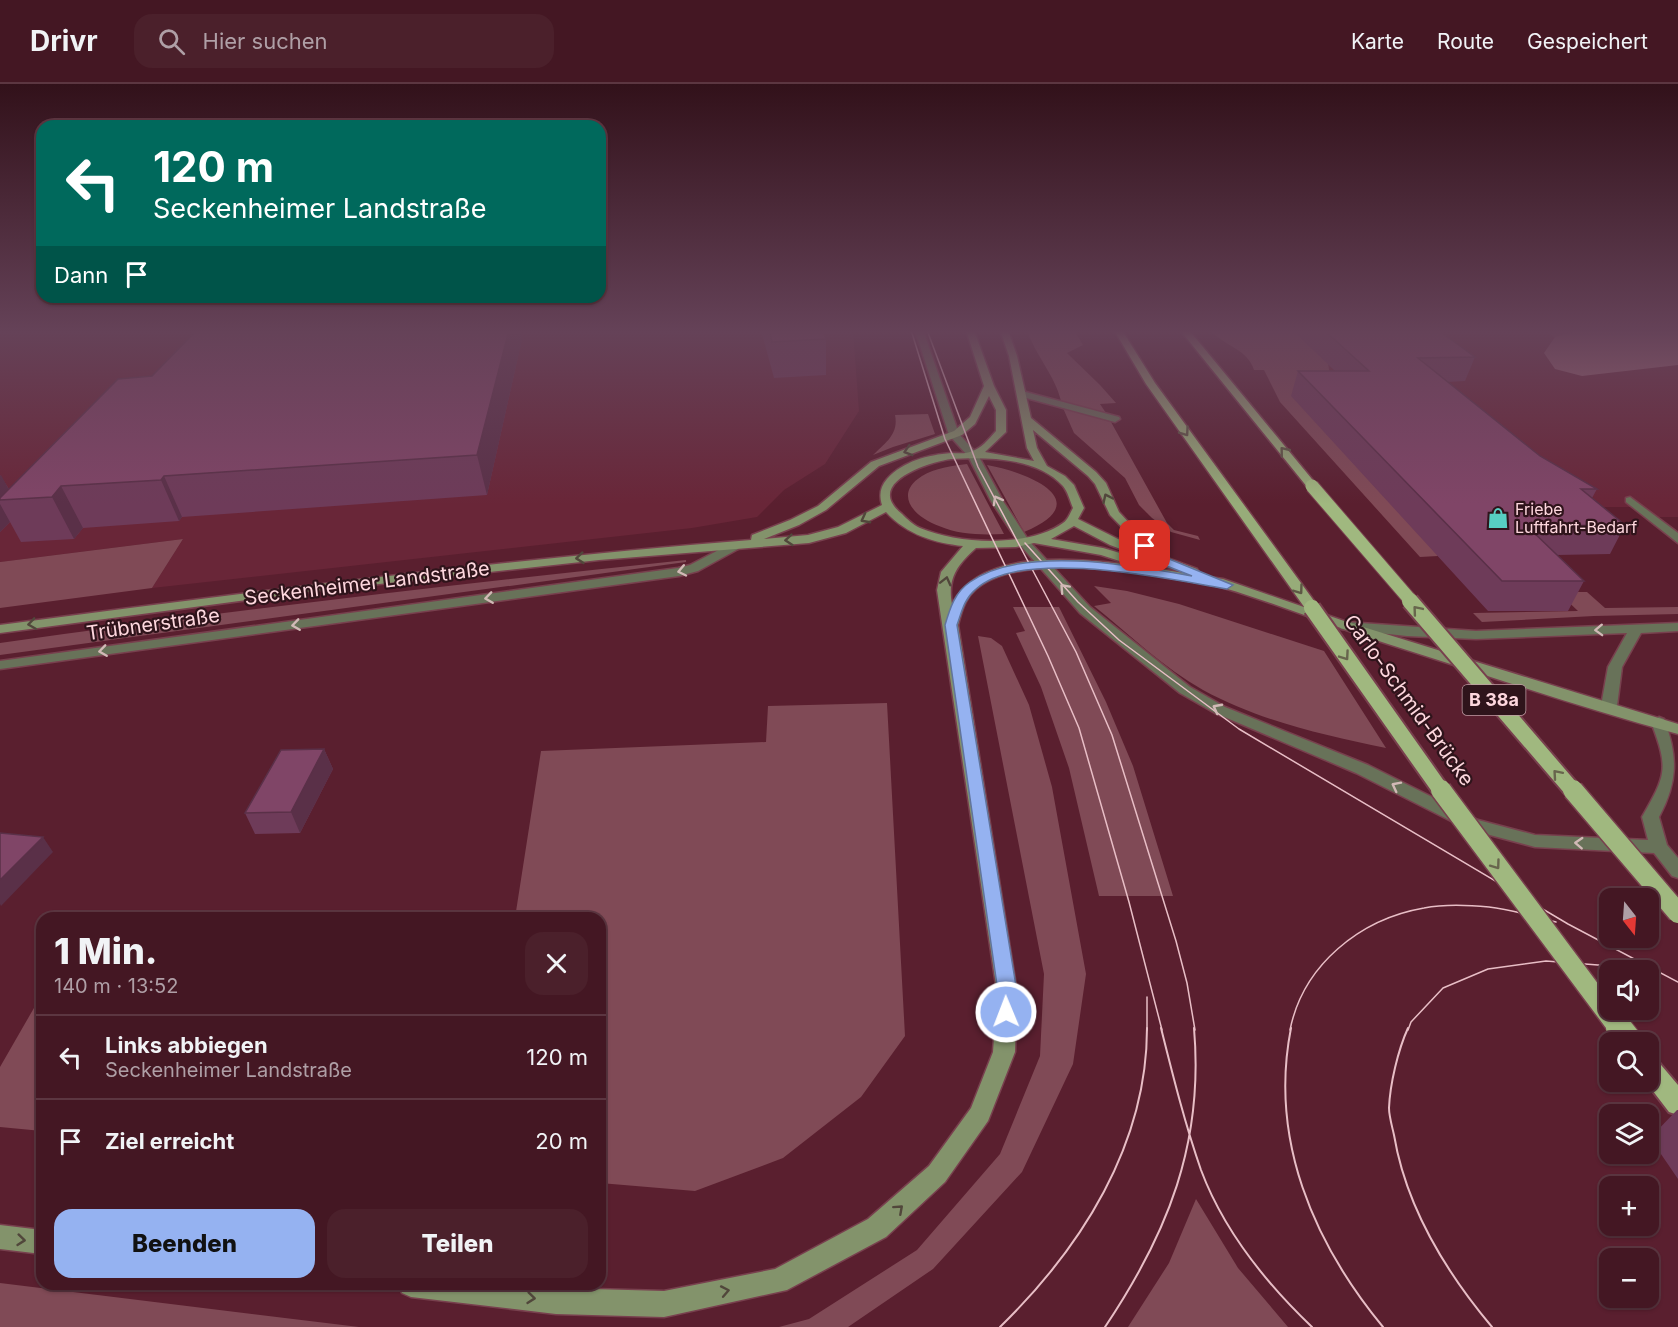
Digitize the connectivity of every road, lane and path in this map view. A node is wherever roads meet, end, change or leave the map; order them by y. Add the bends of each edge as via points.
1 (938, 388) edge
2 (988, 388) edge
3 (990, 388) edge
4 (1021, 388) edge
5 (1154, 388) edge
6 (1232, 388) edge
7 (1022, 394) junction
8 (1026, 419) junction
9 (1115, 419) dead end
10 (954, 435) junction
11 (973, 455) junction
12 (1043, 468) junction
13 (1312, 486) joint
14 (1630, 500) dead end
15 (888, 507) junction
16 (1072, 520) junction
17 (1678, 539) edge
18 (1031, 542) junction
19 (972, 545) junction
20 (735, 546) junction
21 (1158, 558) junction
22 (1042, 564) junction
23 (1187, 578) junction
24 (1227, 585) junction
25 (1312, 608) joint
26 (951, 625) junction
27 (1342, 625) junction
28 (1678, 627) edge
29 (0, 629) edge
30 (1636, 629) junction
31 (0, 665) edge
32 (1609, 706) junction
33 (1659, 722) junction
34 (1678, 729) edge
35 (1659, 847) junction
36 (1678, 871) edge
37 (1678, 913) edge
38 (1622, 1032) edge
39 (1659, 1080) edge
40 (1678, 1104) edge
41 (0, 1237) edge
42 (36, 1241) edge
43 (462, 1290) edge

1 - 10 street
2 - 10 main road, Seckenheimer Landstraße via 971,424
3 - 11 main road via 1000,410 1001,432
4 - 7 main road
5 -> 25 main road, Carlo-Schmid-Brücke
13 -> 6 main road, B 38a
7 - 8 main road
7 - 9 street
8 - 12 main road via 1032,448
21 -> 8 main road via 1114,513 1092,474
10 - 11 street
10 -> 20 main road, Seckenheimer Landstraße via 874,464 812,514
11 - 12 main road via 1017,460
11 - 15 main road via 934,458 904,470 887,486
18 -> 11 street via 997,501
12 - 16 main road via 1065,481 1076,496 1077,512
37 -> 13 highway, B 38a, bridge
14 - 17 street
15 - 19 main road via 918,531
15 -> 20 main road, Seckenheimer Landstraße via 842,530 809,539
16 - 18 main road via 1059,531
16 - 21 main road
18 - 19 main road
18 - 22 street
18 - 23 main road via 1103,552
26 -> 19 main road via 942,596 945,575 956,558
20 -> 29 main road, Seckenheimer Landstraße via 599,556 327,586
20 -> 31 street, Trübnerstraße via 679,572
21 - 24 main road
22 - 23 main road via 1096,566
22 - 26 main road via 1007,570 973,585 959,600
35 -> 22 street via 1534,841 1473,825 1362,769 1248,723 1185,690 1154,667 1085,610
23 - 24 main road
24 - 27 main road
25 -> 38 highway, Carlo-Schmid-Brücke, bridge via 1559,952
43 -> 26 main road via 556,1301 664,1304 778,1281 877,1228 937,1174 980,1114 1004,1052 1007,992
30 -> 27 street via 1476,635
27 - 32 main road
28 - 30 street
30 - 32 street via 1615,667
32 - 33 main road
33 - 34 main road
33 - 35 street via 1673,747 1676,772 1650,817
35 - 36 street
39 - 40 highway
41 -> 42 main road

